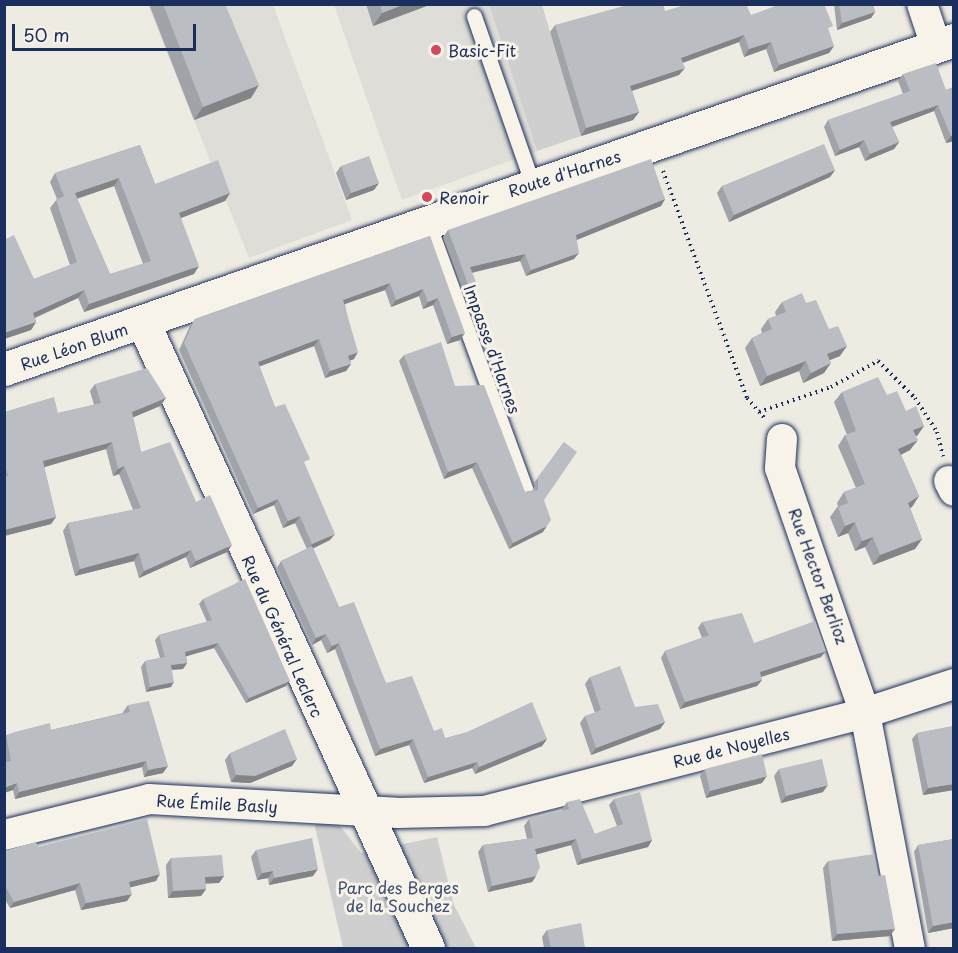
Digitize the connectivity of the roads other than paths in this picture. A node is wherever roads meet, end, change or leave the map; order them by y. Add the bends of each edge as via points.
1 (922, 4) edge
2 (474, 16) dead end
3 (945, 43) edge
4 (532, 183) junction
5 (427, 220) junction
6 (143, 322) junction
7 (4, 369) edge
8 (782, 439) road end
9 (526, 490) edge
10 (954, 684) edge
11 (865, 713) junction
12 (361, 810) junction
13 (4, 835) edge
14 (428, 948) edge
15 (910, 948) edge

1 - 3 street
2 - 4 lane
3 - 4 street, Route d'Harnes
4 - 5 street, Route d'Harnes
5 - 6 street, Route d'Harnes
5 - 9 lane, Impasse d'Harnes
6 - 7 street, Rue Léon Blum
6 - 12 street, Rue du Général Leclerc
8 - 11 street, Rue Hector Berlioz via 780,468
10 - 11 street, Rue de Noyelles
11 - 12 street, Rue de Noyelles via 484,811
11 - 15 street
12 - 13 street, Rue Émile Basly via 148,799
12 - 14 street, Rue du Général Leclerc

